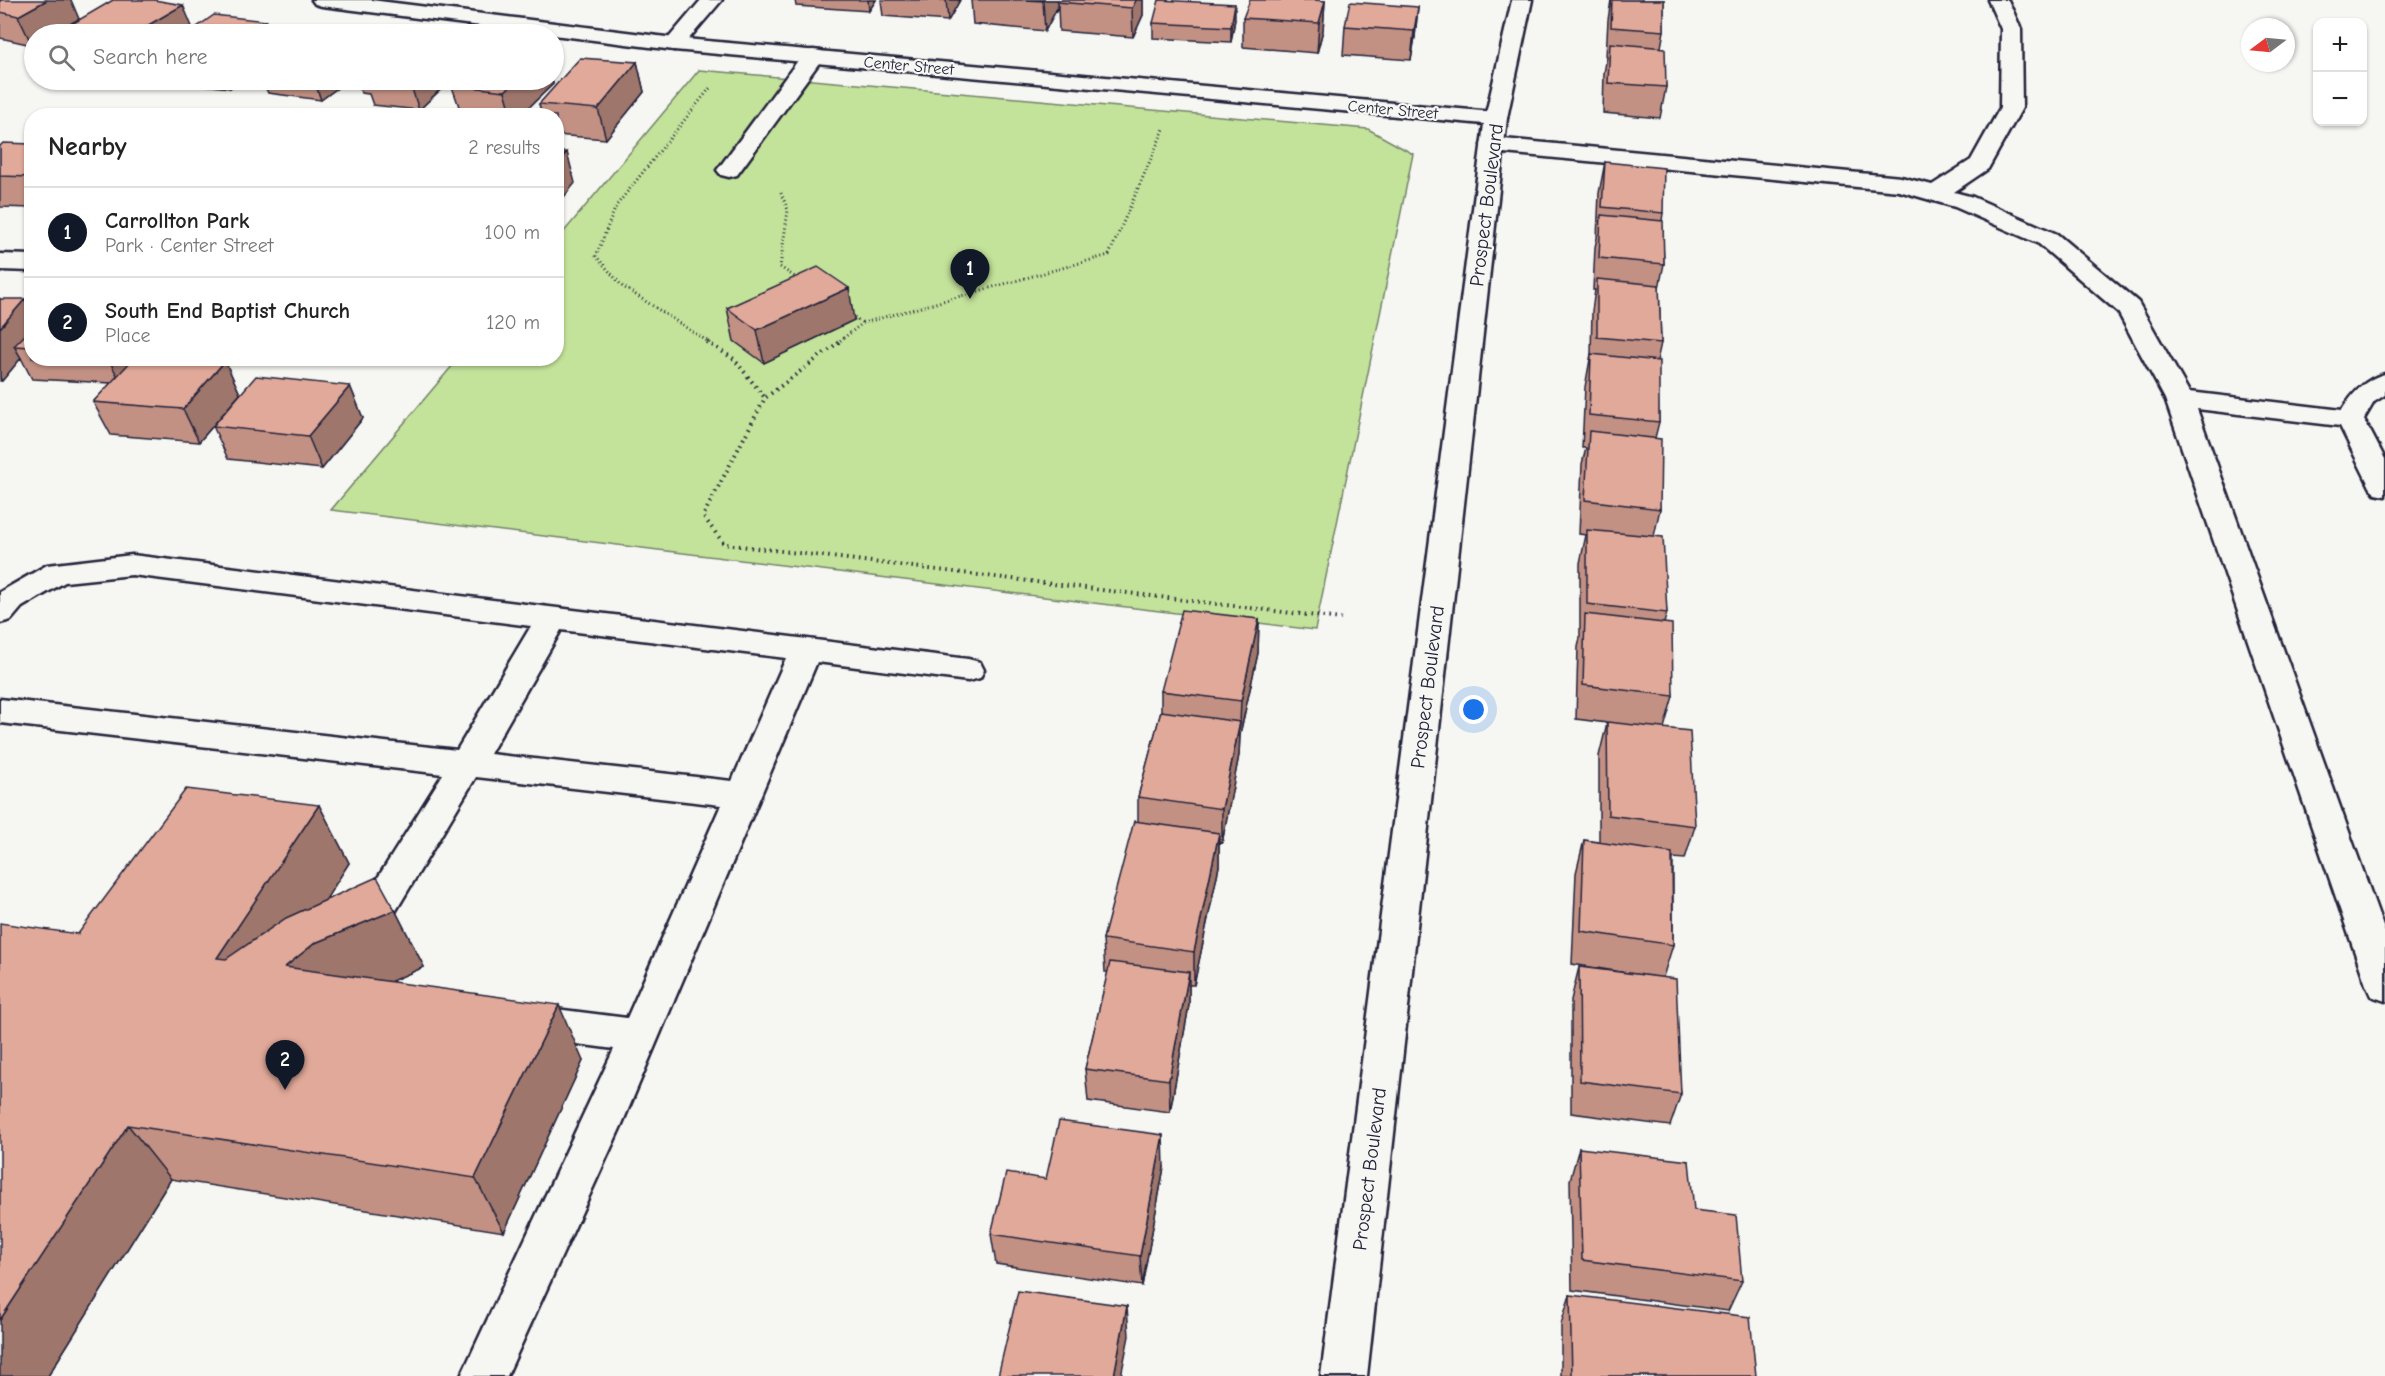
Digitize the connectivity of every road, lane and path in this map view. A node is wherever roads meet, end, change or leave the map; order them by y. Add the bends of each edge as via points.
1 (322, 0) edge
2 (712, 0) edge
3 (1522, 0) edge
4 (1998, 0) edge
5 (514, 24) edge
6 (564, 30) edge
7 (674, 44) junction
8 (813, 56) junction
9 (712, 86) dead end
10 (1165, 126) dead end
11 (1495, 132) junction
12 (729, 170) dead end
13 (781, 193) dead end
14 (1935, 194) junction
15 (0, 262) edge
16 (24, 263) edge
17 (798, 280) edge
18 (844, 311) edge
19 (863, 323) junction
20 (2385, 382) edge
21 (765, 398) junction
22 (2179, 399) junction
23 (2350, 419) junction
24 (2385, 487) edge
25 (0, 612) edge
26 (552, 618) junction
27 (1341, 619) dead end
28 (806, 650) junction
29 (968, 670) dead end
30 (0, 711) edge
31 (467, 763) junction
32 (744, 795) junction
33 (357, 958) edge
34 (2385, 985) edge
35 (490, 1016) edge
36 (639, 1036) junction
37 (484, 1376) edge
38 (1344, 1376) edge

1 - 5 street, Center Street
2 - 7 street
3 - 11 street, Prospect Boulevard
4 - 14 street via 2011,29 2011,108 1980,164
6 - 7 street, Center Street
7 - 8 street, Center Street
8 - 11 street, Center Street
8 - 12 street
9 - 21 path via 616,206 596,256 622,286 734,359
10 - 19 path via 1109,255
11 - 14 street, Center Street via 1901,184
11 - 38 street, Prospect Boulevard
13 - 17 path via 788,210 780,267
14 - 22 street, Center Street via 1964,202 2048,239 2129,308
15 - 16 street
18 - 19 path
19 - 21 path
20 - 23 street via 2364,397
21 - 27 path via 703,516 724,544
22 - 23 street
22 - 34 street, Center Street
23 - 24 street
25 - 26 street via 11,600 58,572 132,565
26 - 28 street
26 - 31 street
28 - 29 street
28 - 32 street
30 - 31 street
31 - 32 street
31 - 33 street via 353,950
32 - 36 street
35 - 36 street
36 - 37 street

